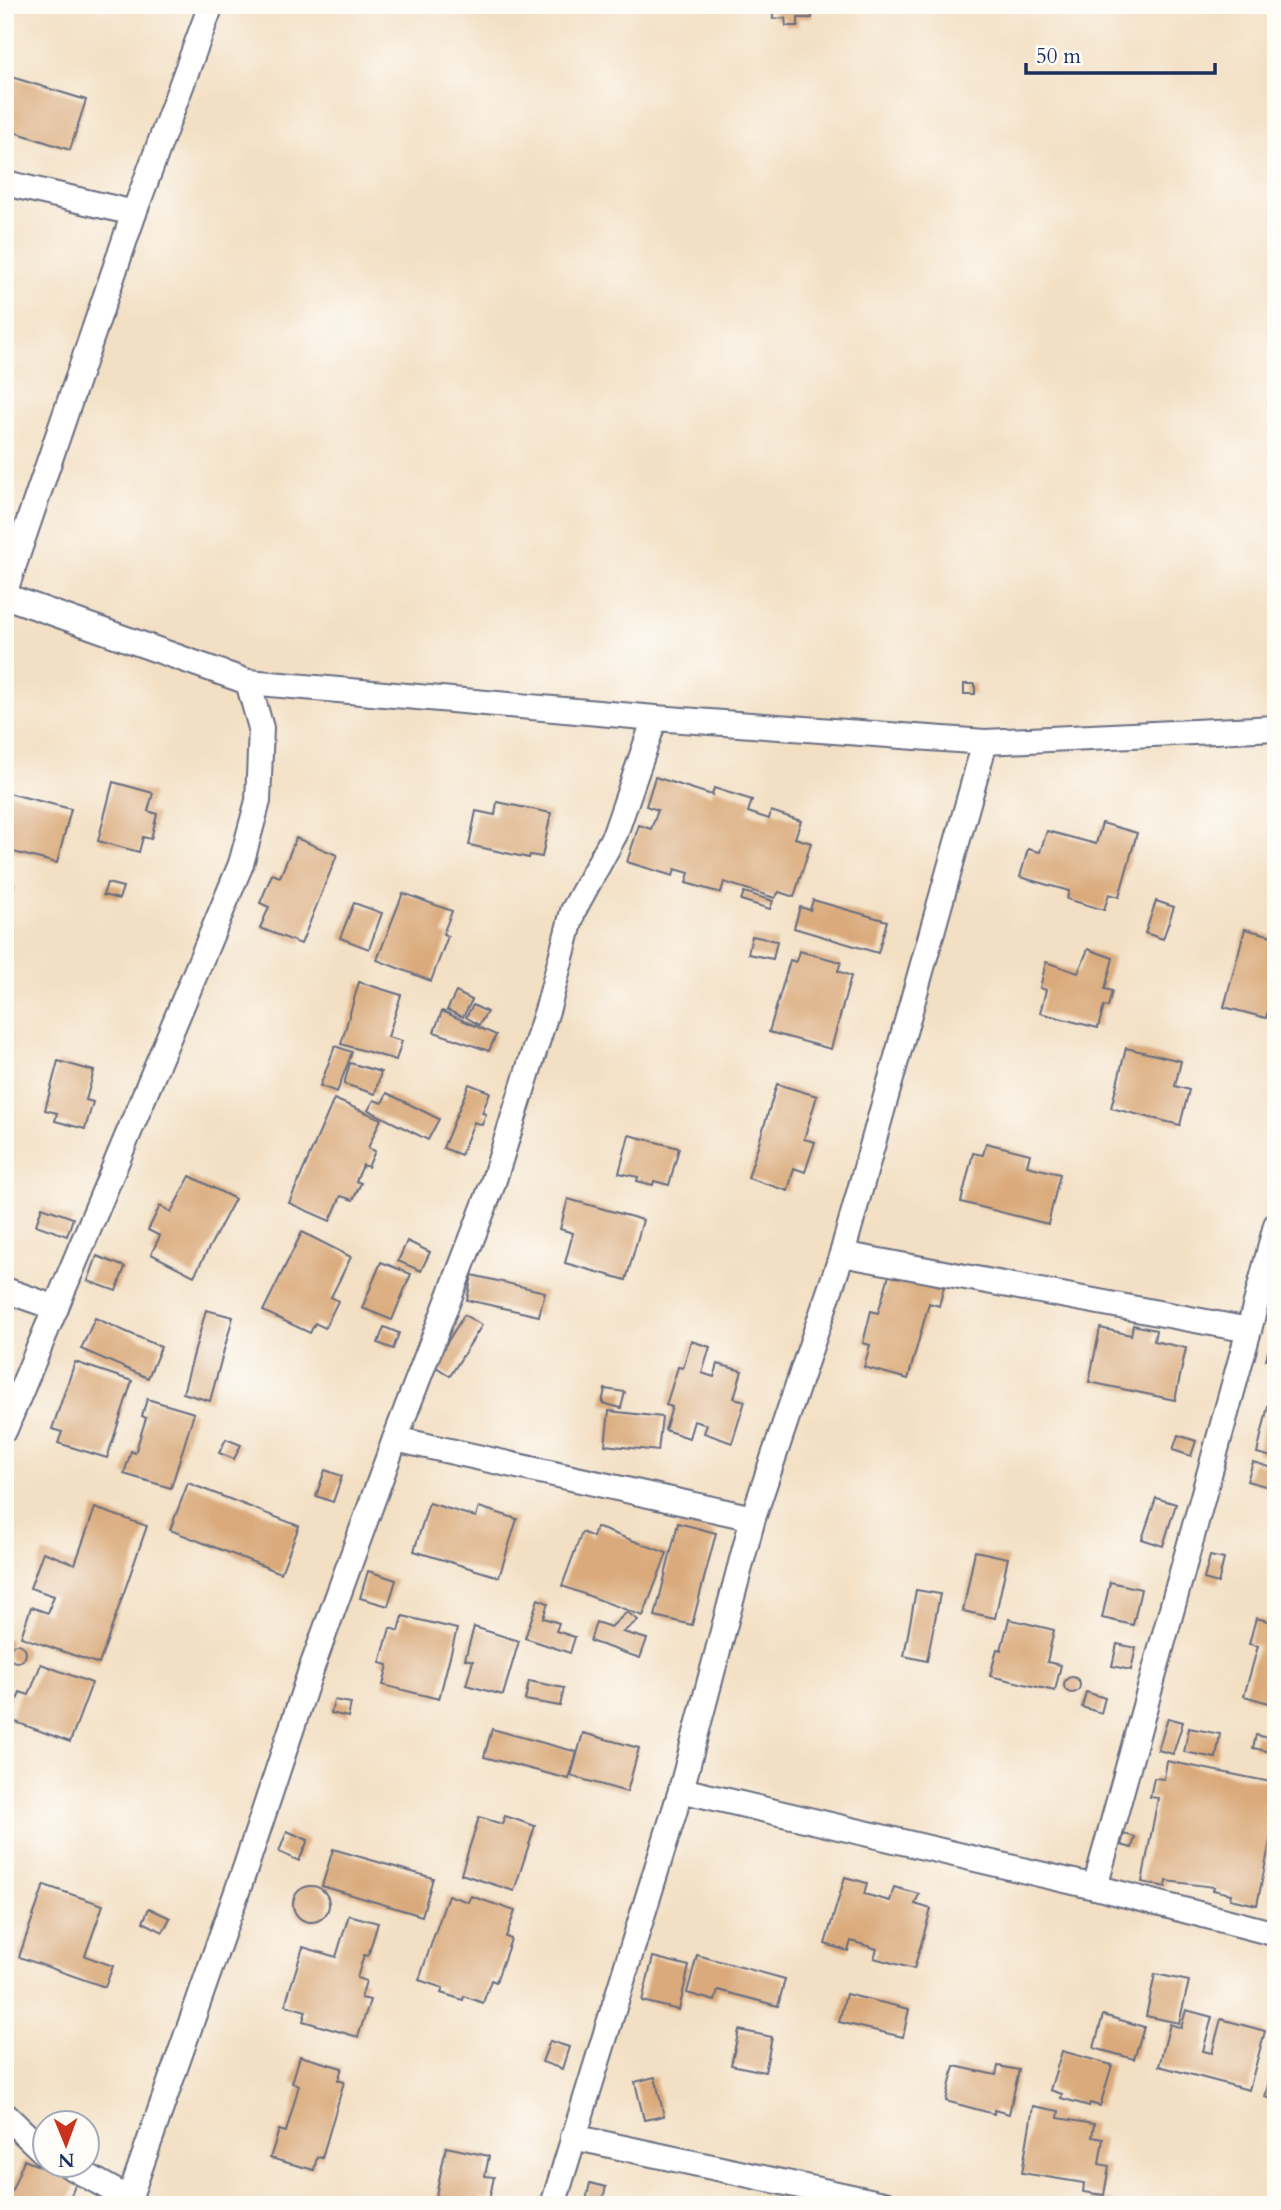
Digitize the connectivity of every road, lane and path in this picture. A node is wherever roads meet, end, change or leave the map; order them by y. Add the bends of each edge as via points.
1 (211, 5) edge
2 (5, 183) edge
3 (134, 213) junction
4 (5, 593) edge
5 (248, 682) junction
6 (655, 718) junction
7 (1276, 728) edge
8 (985, 742) junction
9 (1276, 1225) edge
10 (842, 1254) junction
11 (5, 1290) edge
12 (1267, 1295) edge
13 (56, 1308) junction
14 (1249, 1330) junction
15 (5, 1429) edge
16 (395, 1439) junction
17 (753, 1518) junction
18 (681, 1790) junction
19 (1096, 1887) junction
20 (1276, 1934) edge
21 (5, 2115) edge
22 (573, 2137) junction
23 (32, 2141) edge
24 (88, 2178) edge
25 (128, 2202) edge
26 (553, 2205) edge
27 (888, 2205) edge

1 - 3 street
2 - 3 street
3 - 4 street
4 - 5 street
5 - 6 street
5 - 13 street via 261,728 258,801 241,864
6 - 8 street
6 - 16 street via 615,834 573,911 492,1186
7 - 8 street
8 - 10 street
9 - 12 street
10 - 14 street
10 - 17 street
11 - 13 street
12 - 14 street
13 - 15 street
14 - 19 street
16 - 17 street
16 - 25 street
17 - 18 street
18 - 19 street
18 - 22 street
19 - 20 street
21 - 23 street
22 - 26 street
22 - 27 street
24 - 25 street

